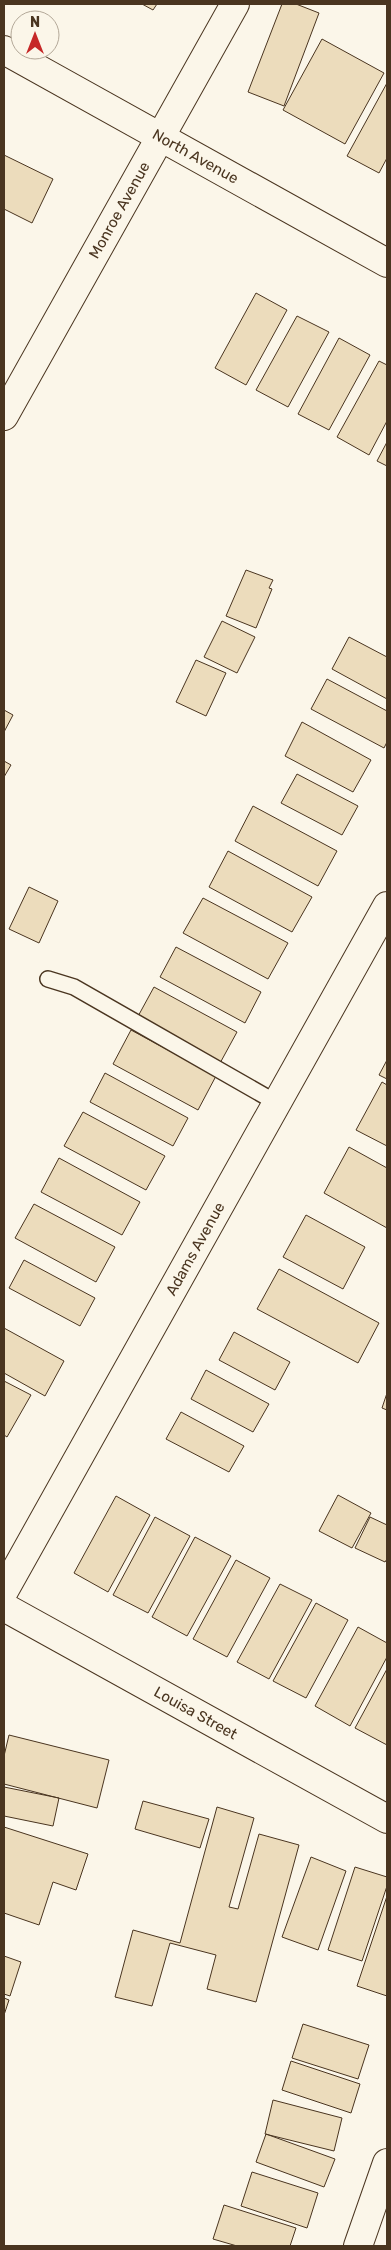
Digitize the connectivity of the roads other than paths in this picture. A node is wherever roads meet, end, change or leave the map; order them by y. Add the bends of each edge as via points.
1 (235, 4) edge
2 (4, 50) edge
3 (161, 137) junction
4 (387, 263) edge
5 (4, 416) edge
6 (387, 906) edge
7 (48, 979) dead end
8 (277, 1102) junction
9 (4, 1591) edge
10 (4, 1607) edge
11 (387, 1819) edge
12 (387, 2163) edge
13 (358, 2246) edge

1 - 3 street, Monroe Avenue
2 - 3 street, North Avenue
3 - 4 street, North Avenue
3 - 5 street, Monroe Avenue
6 - 8 street, Adams Avenue
7 - 8 lane via 74,987
8 - 9 street, Adams Avenue
10 - 11 street, Louisa Street
12 - 13 street

